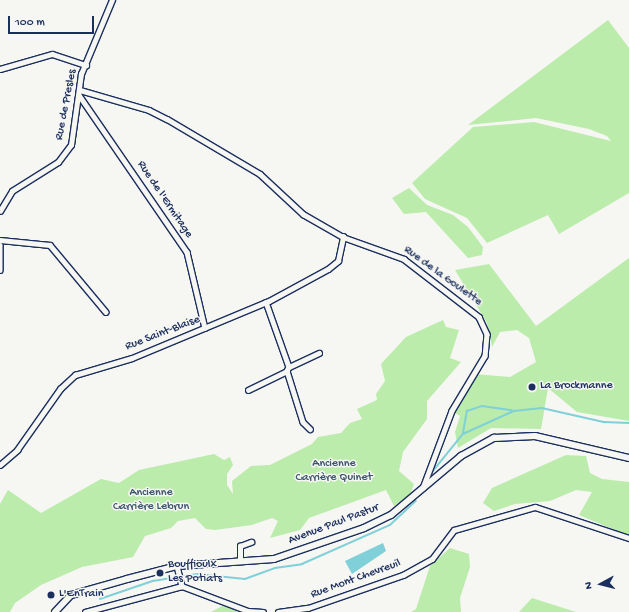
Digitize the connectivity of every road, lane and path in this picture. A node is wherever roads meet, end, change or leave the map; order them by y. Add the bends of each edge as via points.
1 (112, 0) edge
2 (86, 65) junction
3 (0, 69) edge
4 (80, 90) junction
5 (79, 95) junction
6 (0, 211) edge
7 (343, 237) junction
8 (0, 240) edge
9 (0, 245) edge
10 (0, 270) edge
11 (266, 302) junction
12 (106, 312) dead end
13 (205, 328) junction
14 (319, 353) dead end
15 (288, 369) junction
16 (248, 390) dead end
17 (310, 429) dead end
18 (629, 458) edge
19 (0, 465) edge
20 (422, 489) junction
21 (629, 538) edge
22 (252, 542) dead end
23 (240, 561) junction
24 (177, 566) junction
25 (182, 584) junction
26 (55, 612) edge
27 (85, 612) edge
28 (264, 612) edge
29 (278, 612) edge

1 - 2 street, Rue de Presles
2 - 3 street via 52,54
2 - 4 street, Rue de Presles
4 - 5 street, Rue de Presles
4 - 7 street, Rue de la Goulette via 149,110 167,119 260,174 303,214
5 - 6 street, Rue de Presles via 71,145 58,162 12,191
5 - 13 street, Rue de l'Ermitage via 187,252
7 - 11 street, Rue Saint-Blaise via 338,261 328,269
7 - 20 street, Rue de la Goulette via 404,259 471,310 484,325 484,356 452,411
8 - 12 street via 50,244
9 - 10 street
11 - 13 street, Rue Saint-Blaise
11 - 15 street
13 - 19 street, Rue Saint-Blaise via 132,358 75,375 60,389 17,450
14 - 15 street
15 - 16 street
15 - 17 street via 303,422
18 - 20 main road, Avenue Paul Pastur via 535,436 505,436 476,446
20 - 23 main road, Avenue Paul Pastur via 391,515 364,528 274,558
21 - 29 street, Rue Mont Chevreuil via 535,508 480,520 454,530 432,559 403,575 308,608
22 - 23 street via 240,546
23 - 24 main road, Avenue Paul Pastur
24 - 25 street
24 - 26 main road, Avenue Paul Pastur via 76,593 61,602
25 - 27 street
25 - 28 street via 248,611

